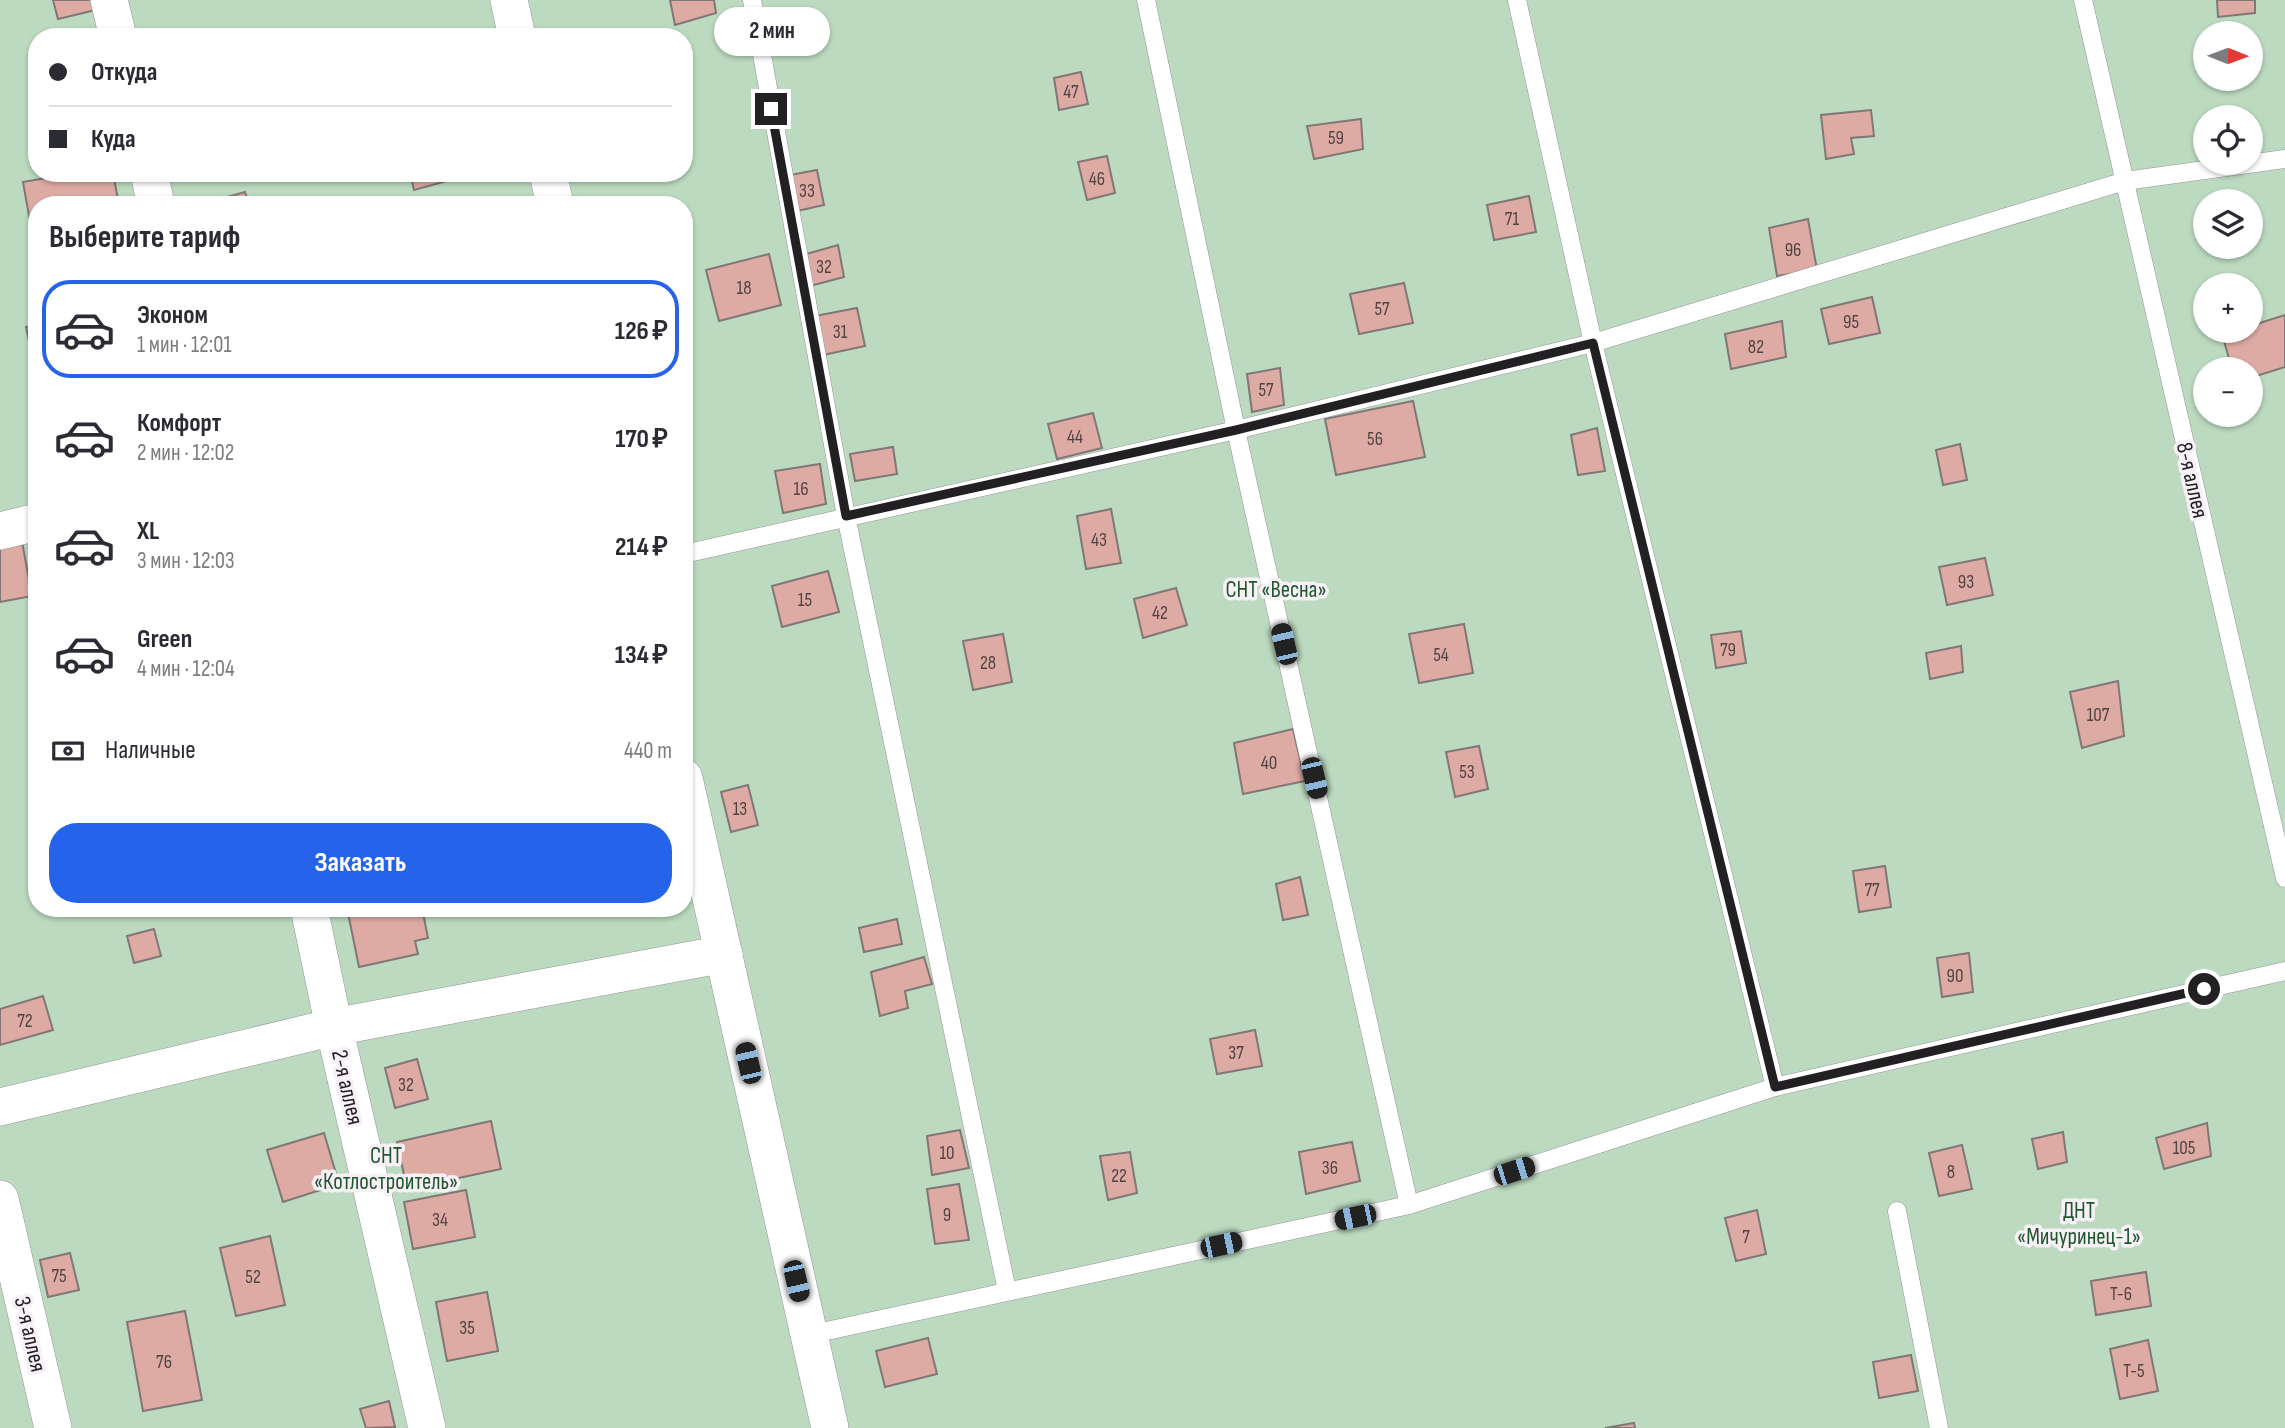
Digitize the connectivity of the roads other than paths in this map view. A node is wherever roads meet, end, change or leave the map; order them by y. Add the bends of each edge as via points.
1 (109, 0) edge
2 (509, 0) edge
3 (752, 0) edge
4 (1146, 0) edge
5 (1517, 0) edge
6 (2083, 0) edge
7 (116, 28) edge
8 (515, 28) edge
9 (2285, 159) edge
10 (2124, 181) junction
11 (1593, 343) junction
12 (1236, 430) junction
13 (846, 516) junction
14 (28, 524) edge
15 (0, 531) edge
16 (693, 552) edge
17 (693, 818) edge
18 (2285, 878) edge
19 (311, 917) edge
20 (724, 954) junction
21 (2285, 971) edge
22 (334, 1027) junction
23 (1775, 1087) junction
24 (0, 1107) edge
25 (0, 1199) edge
26 (1409, 1205) junction
27 (1898, 1211) dead end
28 (1007, 1291) junction
29 (808, 1335) junction
30 (53, 1428) edge
31 (427, 1428) edge
32 (830, 1428) edge
33 (1939, 1428) edge

1 - 7 street
2 - 8 street
3 - 13 lane
4 - 12 lane
5 - 11 lane
6 - 10 lane, 8-я аллея
9 - 10 lane
10 - 11 lane
10 - 18 lane, 8-я аллея
11 - 12 lane
11 - 23 lane
12 - 13 lane
12 - 26 lane
13 - 16 lane
13 - 28 lane
14 - 15 street
17 - 20 street
19 - 22 street, 2-я аллея
20 - 22 street
20 - 29 street
21 - 23 lane
22 - 24 street
22 - 31 street, 2-я аллея
23 - 26 lane
25 - 30 street, 3-я аллея
26 - 28 lane
27 - 33 lane
28 - 29 lane
29 - 32 street

